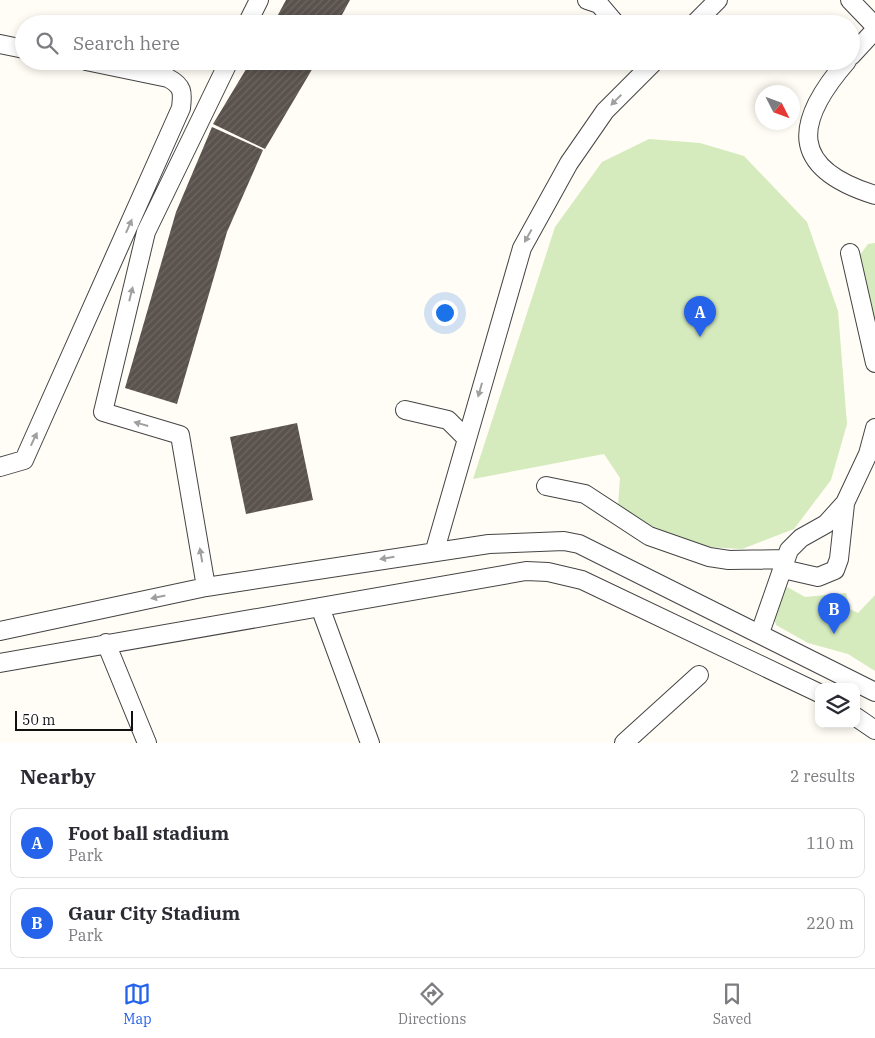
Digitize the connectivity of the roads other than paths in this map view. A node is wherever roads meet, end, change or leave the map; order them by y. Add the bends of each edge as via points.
1 (259, 0) edge
2 (587, 0) edge
3 (718, 0) edge
4 (850, 0) edge
5 (252, 15) edge
6 (608, 15) edge
7 (703, 15) edge
8 (875, 26) edge
9 (875, 30) edge
10 (0, 44) edge
11 (860, 46) edge
12 (15, 47) edge
13 (129, 70) edge
14 (225, 70) edge
15 (644, 70) edge
16 (840, 70) edge
17 (875, 195) edge
18 (850, 253) dead end
19 (875, 363) edge
20 (405, 410) dead end
21 (875, 428) edge
22 (466, 438) junction
23 (0, 467) edge
24 (546, 486) dead end
25 (845, 503) junction
26 (435, 550) junction
27 (784, 564) junction
28 (206, 587) junction
29 (320, 607) junction
30 (0, 631) edge
31 (760, 633) junction
32 (106, 643) junction
33 (0, 663) edge
34 (699, 675) dead end
35 (815, 691) edge
36 (875, 692) edge
37 (860, 719) edge
38 (875, 730) edge
39 (147, 743) edge
40 (370, 743) edge
41 (624, 743) edge

1 - 5 street
2 - 6 street via 599,4
3 - 7 street
4 - 8 street
9 - 11 street
10 - 12 street
23 -> 13 street via 24,460 181,108 183,91 178,83
28 -> 14 street via 180,435 102,412 146,232
15 -> 22 street via 605,111 568,163 522,248
16 - 17 street via 813,109 808,128 810,151 819,165 846,184
18 - 19 street
20 - 22 street via 448,420
21 - 25 street via 868,454
22 - 26 street
24 - 27 street via 585,494 649,536 700,554 729,560
25 - 27 street via 826,524 794,544
25 - 27 street via 835,570 818,577
26 -> 28 street
26 - 31 street via 489,544 564,541 578,544
27 - 31 street
28 -> 30 street
29 - 32 street
29 - 35 street via 526,572 548,572 582,580
29 - 40 street
31 - 36 street
32 - 33 street
32 - 39 street
34 - 41 street
37 - 38 street

